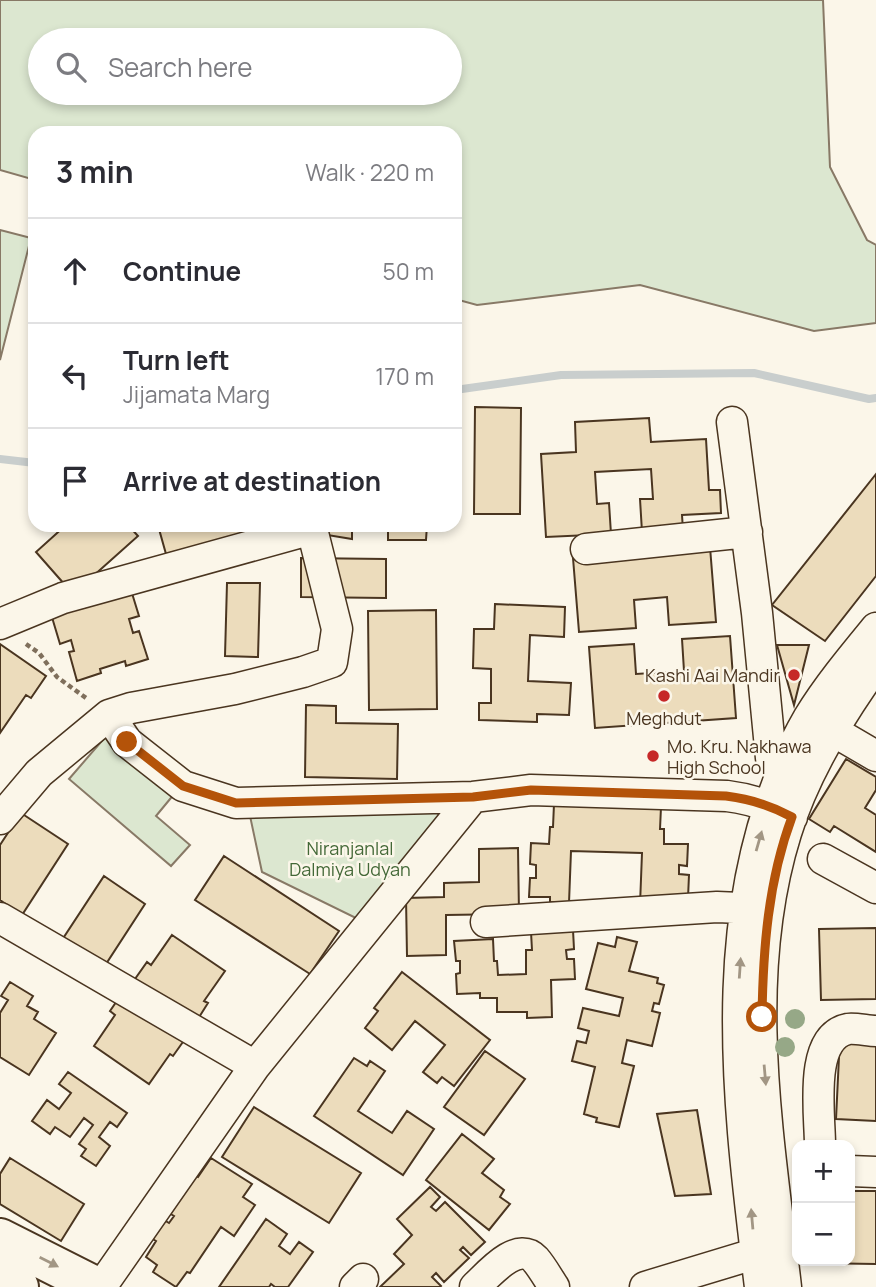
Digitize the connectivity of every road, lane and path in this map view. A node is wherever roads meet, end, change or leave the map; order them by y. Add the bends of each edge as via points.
1 (732, 422) dead end
2 (305, 532) edge
3 (313, 532) edge
4 (747, 532) junction
5 (586, 549) dead end
6 (10, 632) edge
7 (874, 635) edge
8 (876, 666) edge
9 (109, 715) junction
10 (821, 723) junction
11 (876, 756) edge
12 (794, 780) junction
13 (473, 797) junction
14 (781, 811) junction
15 (0, 819) edge
16 (823, 859) dead end
17 (876, 888) edge
18 (758, 908) junction
19 (0, 918) edge
20 (486, 922) dead end
21 (876, 1031) edge
22 (255, 1066) junction
23 (820, 1140) edge
24 (855, 1171) edge
25 (773, 1172) edge
26 (876, 1172) edge
27 (0, 1238) edge
28 (769, 1249) junction
29 (0, 1277) edge
30 (19, 1287) edge
31 (99, 1287) edge
32 (475, 1287) edge
33 (554, 1287) edge
34 (645, 1287) edge
35 (760, 1287) edge
36 (786, 1287) edge

1 - 4 street
2 - 6 street via 63,598
3 - 9 street via 337,629 332,662 235,689
4 - 5 street
4 - 12 street via 771,758
6 - 9 path via 39,653 57,677
7 - 10 street
8 - 10 street
9 - 13 street via 127,742 183,786 236,803
9 - 15 street via 39,773
10 - 11 street
10 - 12 street
12 - 14 street
13 - 14 street via 531,790 726,796
13 - 22 street
14 - 18 street via 774,877
16 - 17 street
18 - 20 street
18 - 25 street via 740,967
19 - 22 street
21 - 23 street via 848,1030 830,1038 820,1058
22 - 31 street
24 - 26 street
25 - 28 street
27 -> 31 main road
28 - 34 street
28 - 35 street
28 - 36 street
29 - 30 main road
32 - 33 street via 520,1253 536,1260

